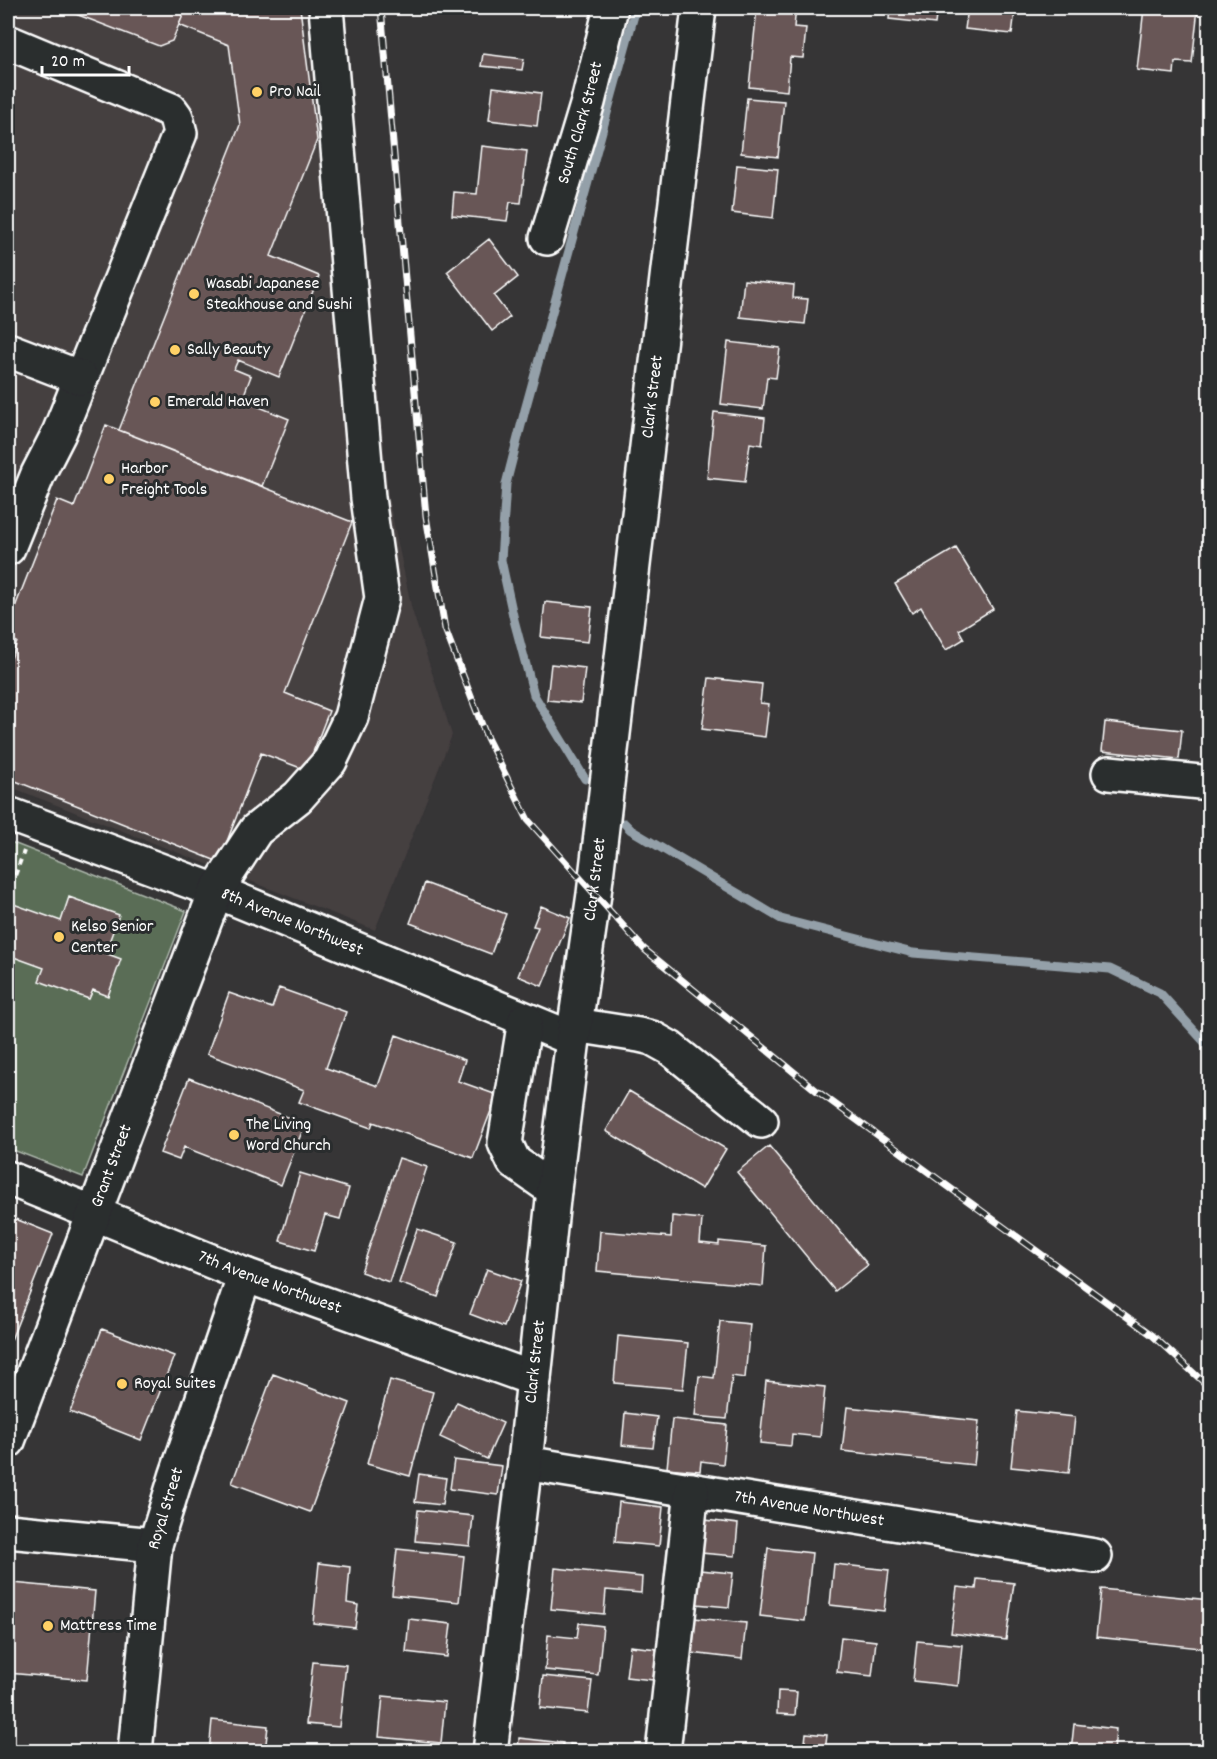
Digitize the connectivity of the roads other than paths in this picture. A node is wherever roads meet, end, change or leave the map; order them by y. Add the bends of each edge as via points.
1 (326, 8) edge
2 (611, 8) edge
3 (699, 8) edge
4 (8, 42) edge
5 (547, 238) dead end
6 (8, 350) edge
7 (81, 378) junction
8 (8, 548) edge
9 (1109, 773) dead end
10 (1209, 783) edge
11 (21, 819) edge
12 (216, 891) junction
13 (525, 1020) junction
14 (574, 1032) junction
15 (761, 1121) dead end
16 (8, 1178) edge
17 (555, 1190) junction
18 (94, 1213) junction
19 (245, 1275) junction
20 (534, 1379) junction
21 (8, 1441) edge
22 (525, 1462) junction
23 (692, 1490) junction
24 (8, 1531) edge
25 (155, 1545) junction
26 (1095, 1556) dead end
27 (135, 1752) edge
28 (490, 1752) edge
29 (663, 1752) edge

1 - 12 street, Grant Street via 368,498 381,598 351,717 330,761 298,797 256,830
2 - 5 street, South Clark Street via 588,102
3 - 14 street, Clark Street via 594,894
4 - 7 street via 171,110 180,125 177,141
6 - 7 street
7 - 8 street
9 - 10 street
11 - 12 street, 8th Avenue Northwest
12 - 13 street, 8th Avenue Northwest
12 - 18 street, Grant Street
13 - 14 street, 8th Avenue Northwest
13 - 17 street via 505,1143 514,1162
14 - 15 street, 8th Avenue Northwest via 639,1035 661,1043
14 - 17 street, Clark Street
16 - 18 street, 7th Avenue Northwest
17 - 20 street, Clark Street
18 - 19 street, 7th Avenue Northwest
18 - 21 street, Grant Street
19 - 20 street, 7th Avenue Northwest
19 - 25 street, Royal Street
20 - 22 street, Clark Street
22 - 23 street, 7th Avenue Northwest
22 - 28 street, Clark Street
23 - 26 street, 7th Avenue Northwest
23 - 29 street
24 - 25 street
25 - 27 street, Royal Street

